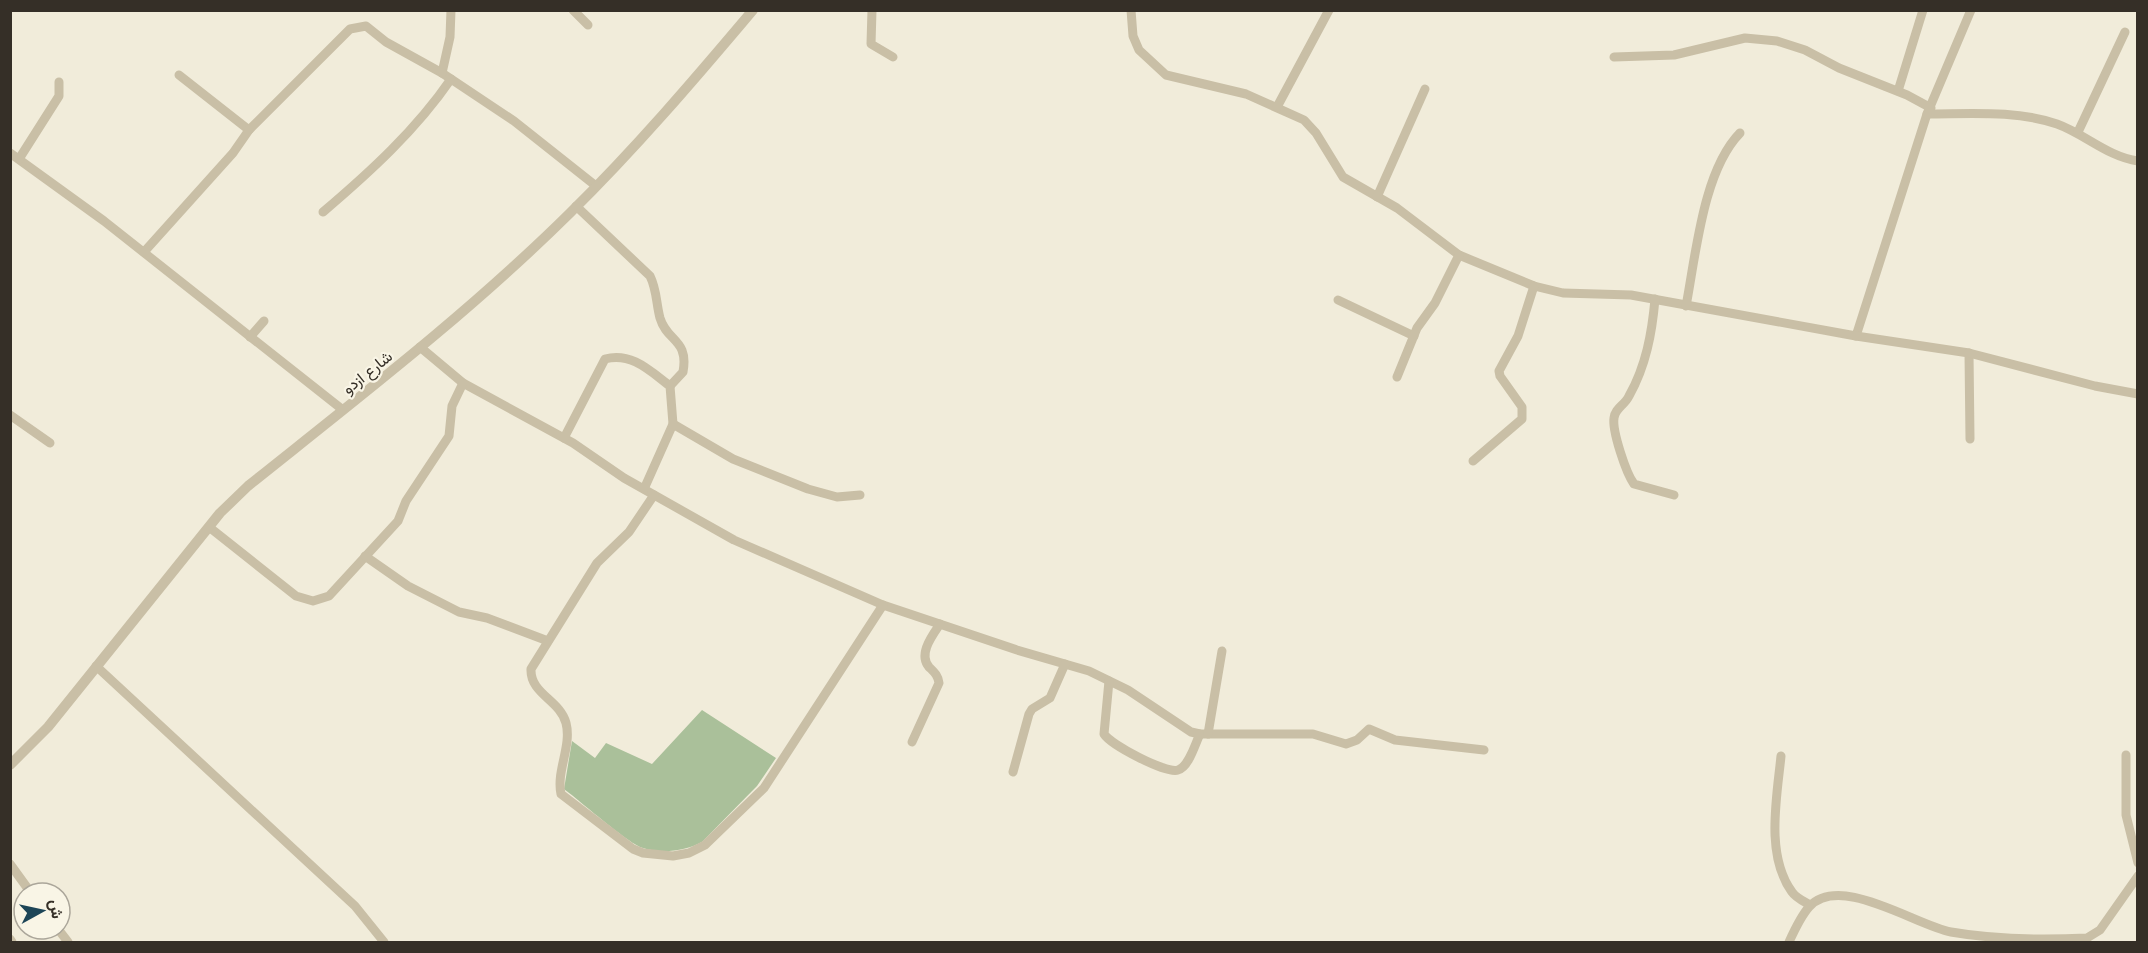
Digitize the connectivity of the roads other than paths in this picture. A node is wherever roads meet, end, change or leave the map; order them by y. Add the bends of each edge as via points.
1 (451, 10) edge
2 (573, 10) edge
3 (753, 10) edge
4 (872, 10) edge
5 (1131, 10) edge
6 (1329, 10) edge
7 (1923, 10) edge
8 (1971, 10) edge
9 (588, 25) dead end
10 (2125, 32) dead end
11 (893, 57) dead end
12 (1614, 57) dead end
13 (442, 73) junction
14 (179, 75) dead end
15 (451, 79) junction
16 (59, 82) dead end
17 (1425, 89) dead end
18 (1898, 91) junction
19 (1277, 107) junction
20 (1929, 111) junction
21 (249, 130) junction
22 (2078, 132) junction
23 (1740, 133) dead end
24 (15, 156) edge
25 (2138, 161) edge
26 (596, 186) junction
27 (1377, 196) junction
28 (576, 206) junction
29 (323, 212) dead end
30 (144, 252) junction
31 (1459, 255) junction
32 (1534, 286) junction
33 (1655, 299) junction
34 (1338, 300) dead end
35 (1686, 306) junction
36 (264, 321) dead end
37 (1414, 336) junction
38 (1856, 336) junction
39 (250, 337) junction
40 (420, 347) junction
41 (1969, 352) junction
42 (1397, 377) dead end
43 (463, 382) junction
44 (670, 386) junction
45 (2138, 394) edge
46 (343, 410) junction
47 (10, 415) edge
48 (672, 424) junction
49 (564, 438) junction
50 (1970, 439) dead end
51 (50, 443) dead end
52 (1473, 461) dead end
53 (644, 489) junction
54 (654, 495) junction
55 (860, 495) dead end
56 (1674, 495) dead end
57 (209, 527) junction
58 (365, 556) junction
59 (883, 604) junction
60 (940, 624) junction
61 (548, 641) junction
62 (1222, 651) dead end
63 (1065, 664) junction
64 (96, 666) junction
65 (1109, 681) junction
66 (1204, 734) junction
67 (912, 742) dead end
68 (1484, 750) dead end
69 (2126, 755) dead end
70 (1781, 756) dead end
71 (10, 765) edge
72 (1013, 772) dead end
73 (2138, 863) edge
74 (10, 864) edge
75 (2138, 876) edge
76 (22, 881) edge
77 (1810, 905) junction
78 (384, 942) edge
79 (1789, 942) edge

1 - 13 street
2 - 9 street
3 - 26 street, شارع ازدو via 660,121
4 - 11 street via 871,44
5 - 19 street via 1133,36 1139,50 1166,75 1246,94
6 - 19 street
7 - 18 street
8 - 20 street
10 - 22 street
12 - 18 street via 1674,55 1745,38 1777,41
13 - 15 street
13 - 21 street via 386,42 366,26 357,26
14 - 21 street
15 - 26 street via 514,121
15 - 29 street via 400,142
16 - 24 street via 58,96
17 - 27 street
18 - 20 street
19 - 27 street via 1311,126 1343,177
20 - 22 street via 2029,118
20 - 38 street
21 - 30 street
22 - 25 street via 2111,153
23 - 35 street via 1729,145 1709,191
24 - 30 street
26 - 28 street, شارع ازدو
27 - 31 street
28 - 40 street, شارع ازدو via 459,316
28 - 44 street via 650,276 660,320 683,348 683,372
30 - 39 street
31 - 32 street
31 - 37 street
32 - 33 street via 1563,294
32 - 52 street via 1518,336 1499,371 1522,407 1522,419
33 - 35 street
33 - 56 street via 1651,337 1640,372 1613,421 1634,484
34 - 37 street
35 - 38 street
36 - 39 street
37 - 42 street
38 - 41 street
39 - 46 street
40 - 43 street
40 - 46 street, شارع ازدو
41 - 45 street
41 - 50 street
43 - 49 street
43 - 58 street via 452,406 449,436 442,449 406,501 398,521
44 - 48 street
44 - 49 street via 626,357 605,359
46 - 57 street, شارع ازدو via 248,486
47 - 51 street
48 - 53 street
48 - 55 street via 733,459 808,489 837,497
49 - 53 street
53 - 54 street
54 - 59 street via 734,540
54 - 61 street via 629,532 597,563
57 - 58 street via 304,600 329,596
57 - 64 street, شارع ازدو
58 - 61 street via 408,586 459,612 488,618
59 - 60 street
59 - 61 street via 764,788 705,845 673,856 633,849 561,794 566,723 559,709 531,678 531,669
60 - 63 street
60 - 67 street via 924,653 939,683
62 - 66 street
63 - 65 street
63 - 72 street via 1054,692 1029,714
64 - 71 street, شارع ازدو via 48,726
64 - 78 street via 355,906
65 - 66 street via 1173,722
65 - 66 street via 1104,734 1120,747 1167,770 1178,771
66 - 68 street via 1313,734 1346,744 1369,729 1395,740
69 - 73 street via 2126,814
70 - 77 street via 1776,849 1792,893
74 - 76 street
75 - 77 street via 2100,930 2087,938 1991,939 1947,931 1850,894
77 - 79 street

